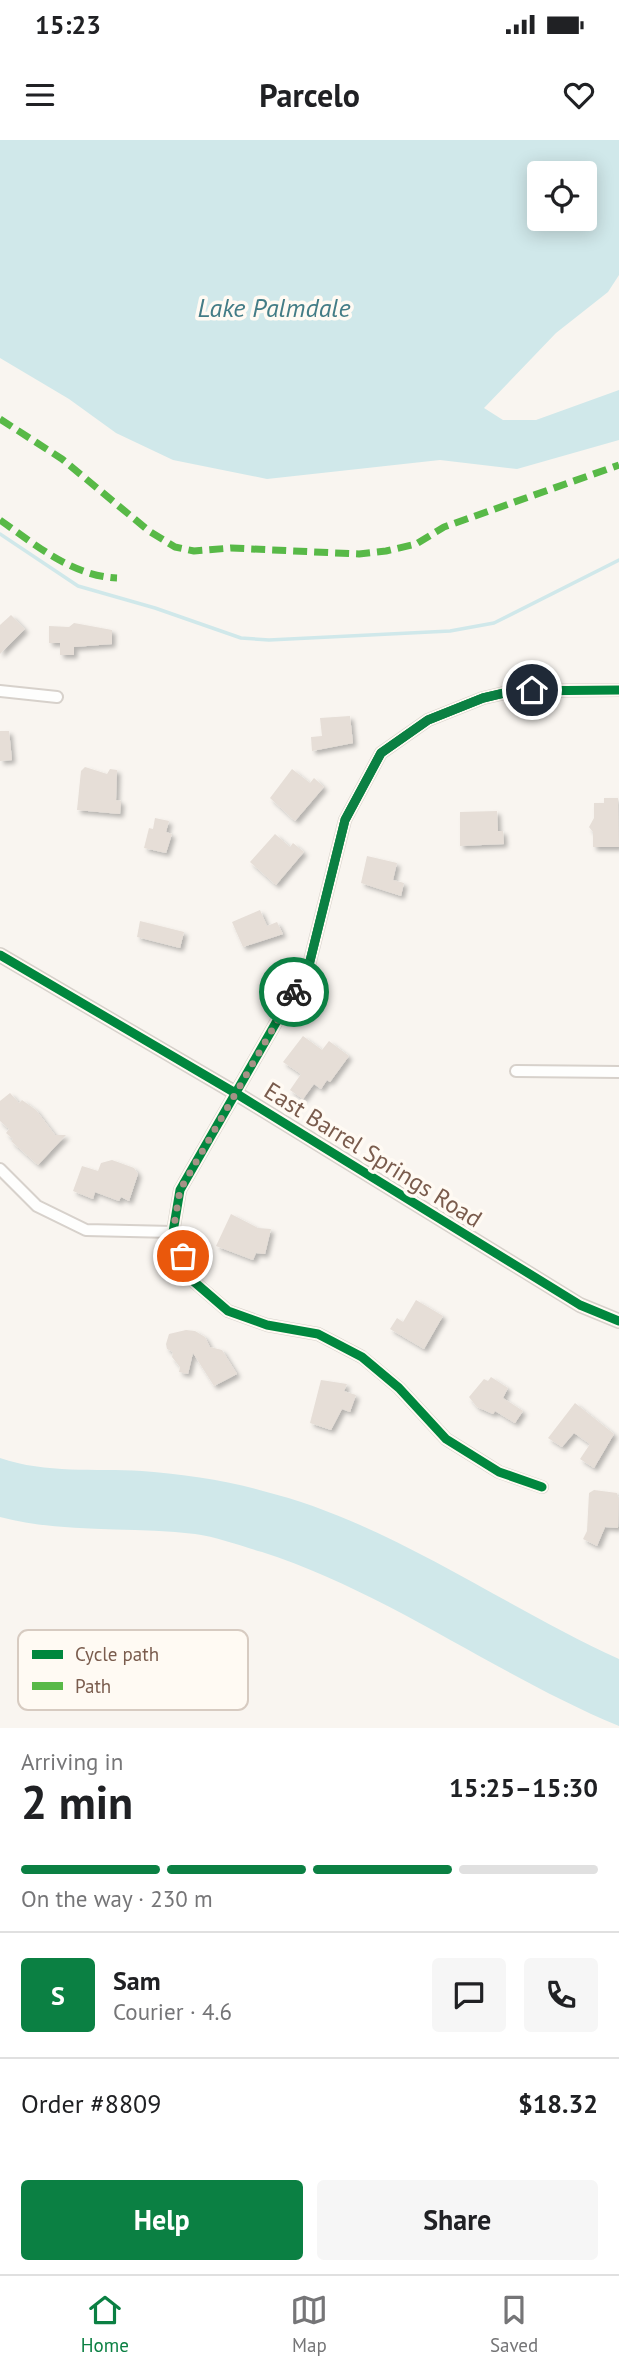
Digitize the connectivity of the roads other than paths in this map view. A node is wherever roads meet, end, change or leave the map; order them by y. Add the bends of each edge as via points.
1 (619, 690) edge
2 (0, 691) edge
3 (57, 697) dead end
4 (0, 955) edge
5 (516, 1071) dead end
6 (619, 1072) edge
7 (237, 1094) junction
8 (0, 1169) edge
9 (173, 1232) junction
10 (619, 1321) edge
11 (542, 1487) dead end

1 - 7 street via 513,691 483,698 428,720 381,753 345,820 309,965
2 - 3 street
4 - 7 street, East Barrel Springs Road
5 - 6 street
7 - 9 street via 180,1190
7 - 10 street, East Barrel Springs Road via 580,1305
8 - 9 street via 37,1206 86,1230
9 - 11 street via 192,1280 228,1311 267,1325 318,1334 362,1356 446,1439 499,1472

